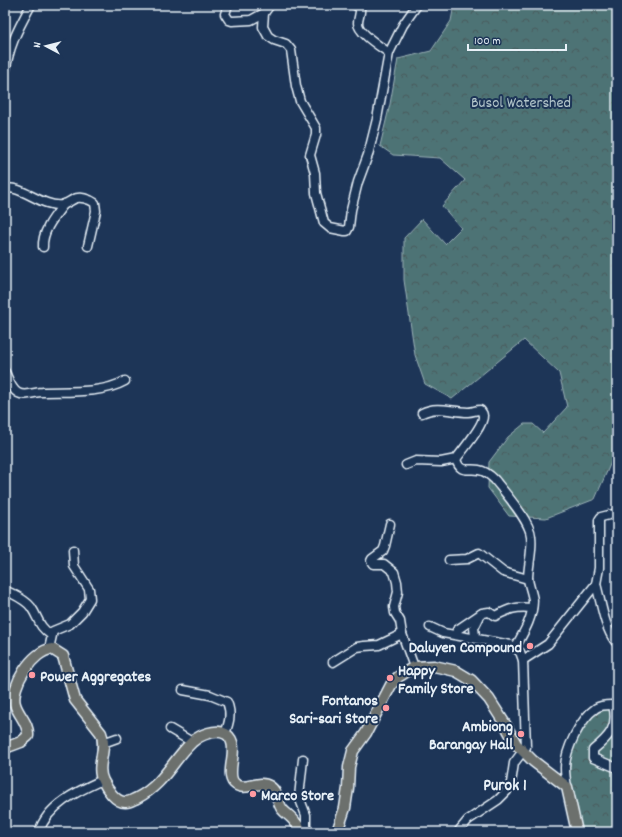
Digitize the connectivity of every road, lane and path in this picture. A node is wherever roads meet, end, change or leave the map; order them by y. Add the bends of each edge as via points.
1 (31, 5) edge
2 (228, 5) edge
3 (270, 5) edge
4 (355, 5) edge
5 (417, 5) edge
6 (264, 13) junction
7 (389, 53) junction
8 (5, 75) edge
9 (5, 189) edge
10 (64, 204) junction
11 (88, 246) dead end
12 (43, 247) dead end
13 (5, 372) edge
14 (125, 381) dead end
15 (422, 413) dead end
16 (456, 459) junction
17 (406, 465) dead end
18 (617, 512) edge
19 (390, 524) dead end
20 (73, 550) dead end
21 (449, 560) dead end
22 (528, 579) junction
23 (596, 584) junction
24 (5, 590) edge
25 (532, 608) junction
26 (482, 613) junction
27 (430, 627) dead end
28 (457, 630) dead end
29 (402, 634) junction
30 (51, 635) junction
31 (476, 636) dead end
32 (615, 641) dead end
33 (515, 648) junction
34 (49, 649) junction
35 (523, 660) junction
36 (333, 662) dead end
37 (414, 668) junction
38 (183, 690) dead end
39 (615, 705) edge
40 (170, 729) dead end
41 (225, 734) junction
42 (117, 738) dead end
43 (196, 740) junction
44 (103, 743) junction
45 (5, 748) edge
46 (522, 751) junction
47 (303, 759) dead end
48 (617, 768) edge
49 (102, 780) junction
50 (567, 787) junction
51 (302, 831) edge
52 (39, 832) edge
53 (337, 832) edge
54 (458, 832) edge
55 (577, 832) edge

1 - 8 street via 15,36
2 - 6 street via 225,14 232,21 251,20
3 - 6 street
4 - 7 street via 360,8 359,28
5 - 7 street via 403,24
6 - 7 street via 263,26 268,36 286,44 291,50 300,101 316,128 310,155 324,223 330,228 345,232 350,227 351,210 377,119
9 - 10 street via 14,188 43,201
10 - 11 street via 76,198 95,203 96,211
10 - 12 street via 49,226
13 - 14 street via 12,386 23,394 107,388
15 - 16 street via 437,409 482,412 482,423
16 - 17 street via 441,462 416,461
16 - 22 street via 462,469 478,470 490,475 528,524 532,541
18 - 23 street via 599,520 599,568
19 - 29 street via 385,546 371,561 372,564 384,564 394,572 398,592 394,607
20 - 30 street via 74,566 89,589 90,599 70,624 53,631
21 - 22 street via 467,559 479,553 503,572
22 - 25 street via 533,598
23 - 32 street via 606,621
23 - 35 street via 548,644
24 - 30 street via 26,601 43,629
25 - 26 street via 509,608 495,616 489,612
25 - 33 street via 529,622
26 - 28 street
26 - 31 street via 474,628
27 - 33 street via 443,633 511,645
29 - 36 street via 379,645 358,648
29 - 37 street
30 - 34 street
33 - 35 street
34 - 44 main road via 63,656 75,700 101,733
34 - 45 main road via 38,655 28,666 15,688 15,704 27,727 28,736 21,742
35 - 46 street via 526,747
37 - 46 main road via 445,668 471,680 489,698
37 - 53 main road via 398,677 392,685 366,733 353,750 347,795
38 - 41 street via 210,695 227,702 231,710
39 - 48 street via 615,722 612,730 606,739 592,750 593,758
39 - 50 street via 596,708 573,737 567,751 565,767
40 - 43 street
41 - 43 main road via 210,733
41 - 51 main road via 231,739 234,783 241,787 261,784 269,786 274,790 282,809
42 - 44 street
43 - 49 main road via 153,788 129,802 114,797
44 - 49 main road
46 - 50 main road
46 - 54 street via 514,763 507,791 468,820
47 - 51 street via 299,797 306,815
49 - 52 street via 61,802 44,821
50 - 55 main road

